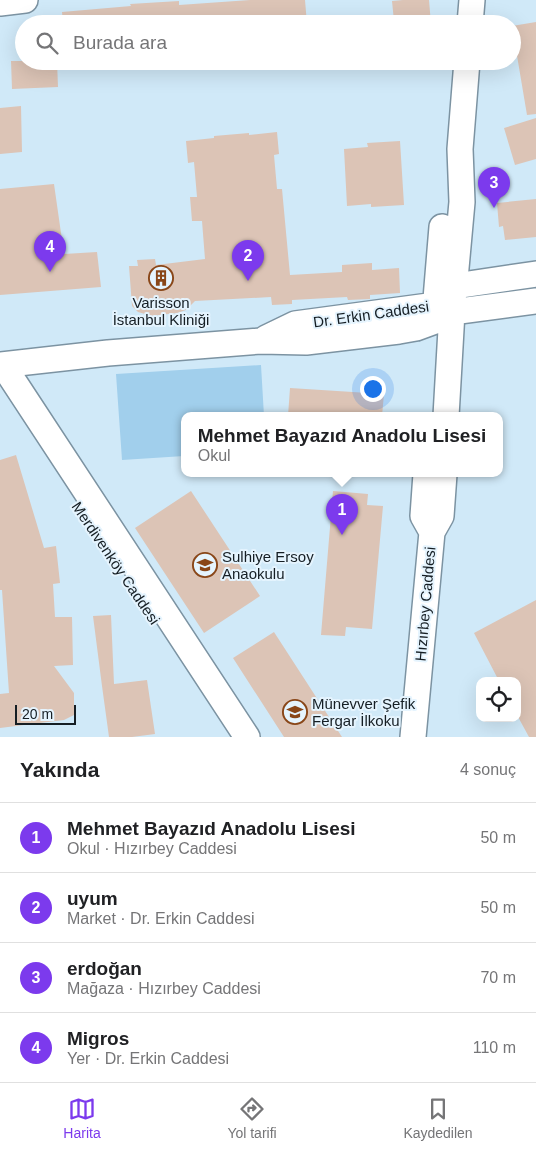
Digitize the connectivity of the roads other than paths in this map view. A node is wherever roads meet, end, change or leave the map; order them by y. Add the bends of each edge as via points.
1 (25, 0) edge
2 (472, 0) edge
3 (0, 3) edge
4 (471, 15) edge
5 (466, 70) edge
6 (460, 149) junction
7 (536, 274) edge
8 (455, 286) junction
9 (536, 301) edge
10 (441, 313) junction
11 (1, 373) edge
12 (429, 412) edge
13 (446, 412) edge
14 (426, 477) edge
15 (444, 477) edge
16 (427, 524) junction
17 (232, 737) edge
18 (247, 737) edge
19 (413, 737) edge

1 - 3 street
2 - 4 street
5 - 6 street
6 - 8 street via 462,202
6 - 10 street via 445,199
7 - 8 street
8 - 10 street
9 - 10 street, Dr. Erkin Caddesi
10 - 11 street, Dr. Erkin Caddesi via 416,328 399,331 306,342 261,341 108,353
10 - 12 street
10 - 13 street
11 - 17 street, Merdivenköy Caddesi
11 - 18 street
14 - 16 street, Hızırbey Caddesi
15 - 16 street via 441,516
16 - 19 street, Hızırbey Caddesi

